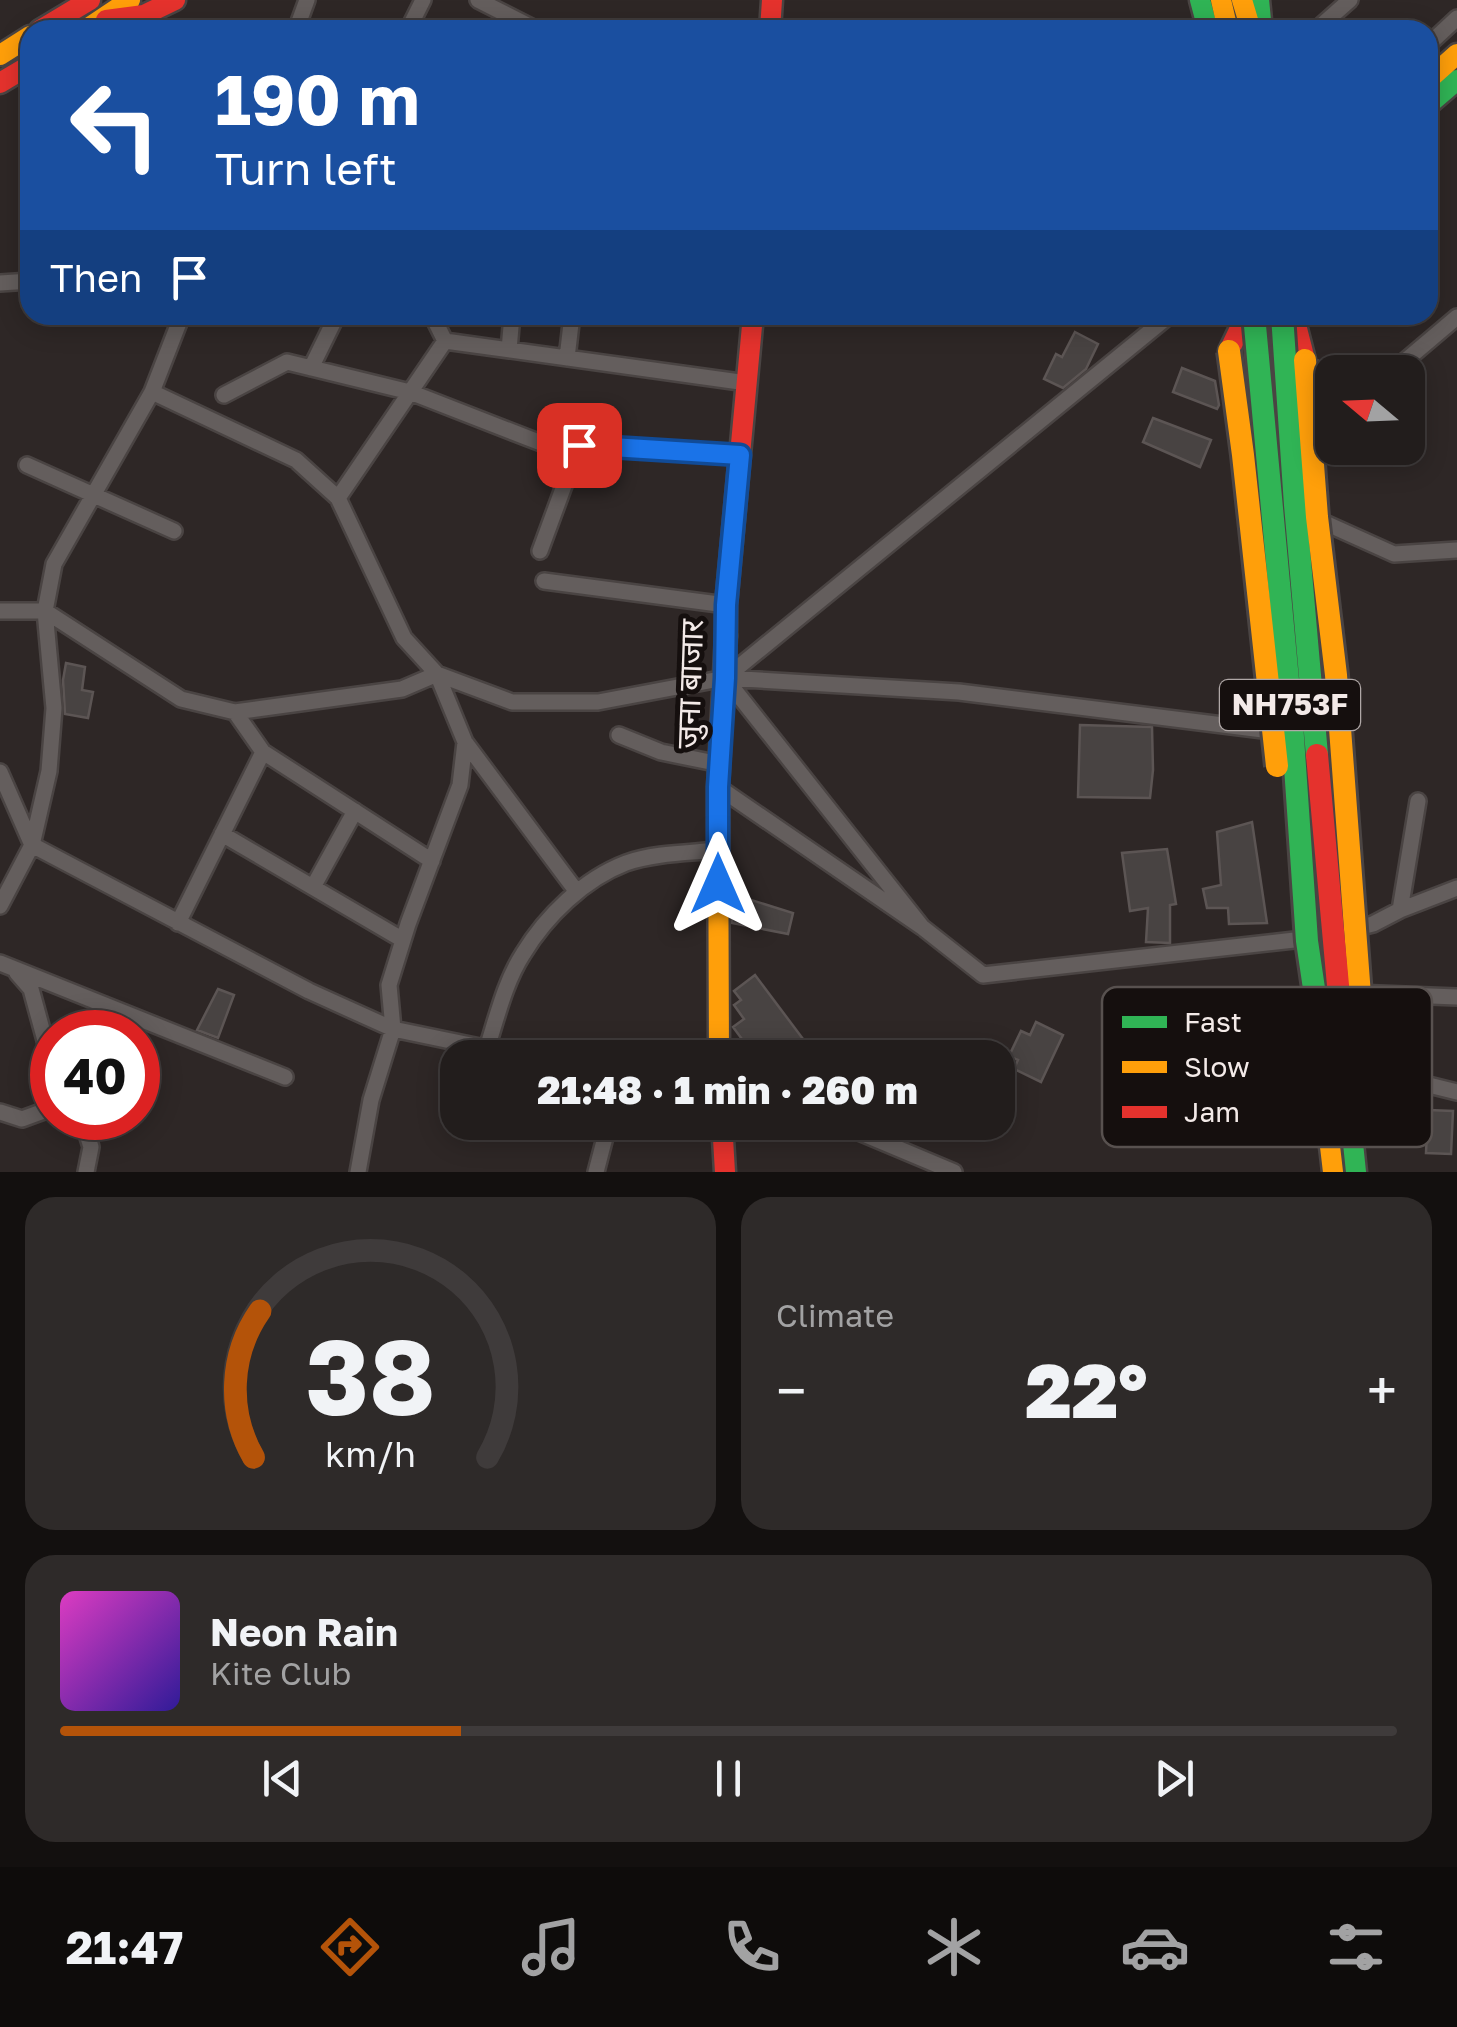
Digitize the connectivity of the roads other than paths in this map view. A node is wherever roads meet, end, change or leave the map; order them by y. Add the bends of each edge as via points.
1 (130, 0) edge
2 (175, 0) edge
3 (478, 0) edge
4 (1350, 0) edge
5 (91, 17) edge
6 (1457, 18) edge
7 (518, 20) edge
8 (1327, 20) edge
9 (1438, 36) edge
10 (1457, 54) edge
11 (1438, 71) edge
12 (1457, 80) edge
13 (1438, 96) edge
14 (1457, 317) edge
15 (178, 325) edge
16 (332, 325) edge
17 (437, 325) edge
18 (511, 325) edge
19 (571, 325) edge
20 (752, 325) edge
21 (1158, 325) edge
22 (1242, 325) edge
23 (1246, 325) edge
24 (1246, 325) edge
25 (1290, 325) edge
26 (1291, 325) edge
27 (1293, 325) edge
28 (445, 341) junction
29 (508, 350) junction
30 (1412, 355) edge
31 (567, 358) junction
32 (311, 368) junction
33 (747, 383) junction
34 (152, 392) junction
35 (410, 392) junction
36 (224, 395) dead end
37 (1315, 428) edge
38 (1304, 432) junction
39 (579, 445) junction
40 (740, 455) junction
41 (26, 465) dead end
42 (94, 494) junction
43 (338, 498) junction
44 (1312, 517) junction
45 (174, 531) dead end
46 (1457, 550) edge
47 (540, 551) dead end
48 (544, 581) dead end
49 (726, 605) junction
50 (0, 611) edge
51 (45, 611) junction
52 (437, 674) junction
53 (725, 678) junction
54 (235, 712) junction
55 (1280, 732) junction
56 (619, 735) dead end
57 (465, 742) junction
58 (263, 752) junction
59 (0, 772) edge
60 (719, 776) junction
61 (1418, 801) dead end
62 (354, 811) junction
63 (222, 834) junction
64 (32, 845) junction
65 (718, 850) junction
66 (432, 861) junction
67 (313, 887) junction
68 (1457, 888) edge
69 (577, 892) junction
70 (0, 906) edge
71 (1400, 910) junction
72 (178, 922) junction
73 (922, 927) junction
74 (1348, 930) junction
75 (404, 940) junction
76 (1299, 941) junction
77 (7, 966) edge
78 (1298, 987) edge
79 (1304, 987) edge
80 (1314, 987) edge
81 (1329, 987) edge
82 (1353, 987) edge
83 (1359, 987) edge
84 (1432, 996) edge
85 (1457, 997) edge
86 (37, 1010) edge
87 (393, 1029) junction
88 (447, 1040) edge
89 (490, 1040) edge
90 (719, 1040) edge
91 (284, 1077) dead end
92 (1432, 1086) edge
93 (1457, 1092) edge
94 (0, 1112) edge
95 (30, 1116) edge
96 (88, 1140) edge
97 (604, 1140) edge
98 (723, 1140) edge
99 (877, 1140) edge
100 (1320, 1147) edge
101 (1333, 1147) edge
102 (1350, 1147) edge
103 (1366, 1147) edge
104 (86, 1172) edge
105 (358, 1172) edge
106 (596, 1172) edge
107 (724, 1172) edge
108 (954, 1172) edge
109 (1322, 1172) edge
110 (1332, 1172) edge
111 (1356, 1172) edge
112 (1368, 1172) edge

1 - 5 main road
2 - 5 main road via 144,15
3 - 7 street
4 - 8 street
6 - 9 street
10 - 11 main road
12 - 13 main road
14 - 30 street
15 - 34 street
16 - 32 street
17 - 28 street
18 - 29 street
19 - 31 street
20 - 33 main road, जुना बाजार
21 - 53 street
22 - 78 main road, bridge via 1229,351
23 - 80 main road, NH753F, bridge via 1292,723
24 - 55 main road
25 - 81 main road, bridge
26 - 38 main road
27 - 83 main road, bridge via 1305,360
28 - 29 street
28 - 35 street
29 - 31 street
31 - 33 street
32 - 35 street
32 - 36 street via 288,362
33 - 40 main road, जुना बाजार
34 - 42 street
34 - 43 street via 296,460
35 - 39 street via 542,443
35 - 43 street
37 - 38 street
38 - 44 main road
39 - 40 street
39 - 47 street
40 - 49 main road, जुना बाजार
41 - 42 street
42 - 45 street
42 - 51 street via 54,564
43 - 52 street via 404,638
44 - 46 street via 1394,554
44 - 74 main road
48 - 49 street
49 - 53 main road, जुना बाजार
50 - 51 street
51 - 54 street via 181,700
51 - 64 street via 54,708 49,771
52 - 53 street via 512,702 598,702
52 - 54 street via 402,689
52 - 57 street
53 - 55 street via 959,692
53 - 60 main road, जुना बाजार
53 - 73 street
54 - 58 street
55 - 76 main road
56 - 60 street
57 - 66 street via 460,785
57 - 69 street
58 - 62 street
58 - 63 street
59 - 64 street
60 - 65 main road, जुना बाजार
60 - 73 street
61 - 71 street
62 - 66 street
62 - 67 street
63 - 67 street
63 - 72 street
64 - 70 street
64 - 72 street
65 - 69 street via 628,862
65 - 90 main road, जुना बाजार
66 - 75 street
67 - 75 street
68 - 71 street
69 - 89 street via 522,954
71 - 74 street
72 - 87 street
73 - 76 street via 984,975
74 - 76 street
74 - 82 main road
75 - 87 street via 389,984
76 - 79 main road
77 - 86 street via 31,990
77 - 91 street
84 - 85 street
87 - 88 street
87 - 105 street
92 - 93 street
94 - 95 street
96 - 104 street
97 - 106 street
98 - 107 main road
99 - 108 street
100 - 109 main road
101 - 110 main road, NH753F
102 - 111 main road, NH753F
103 - 112 main road

